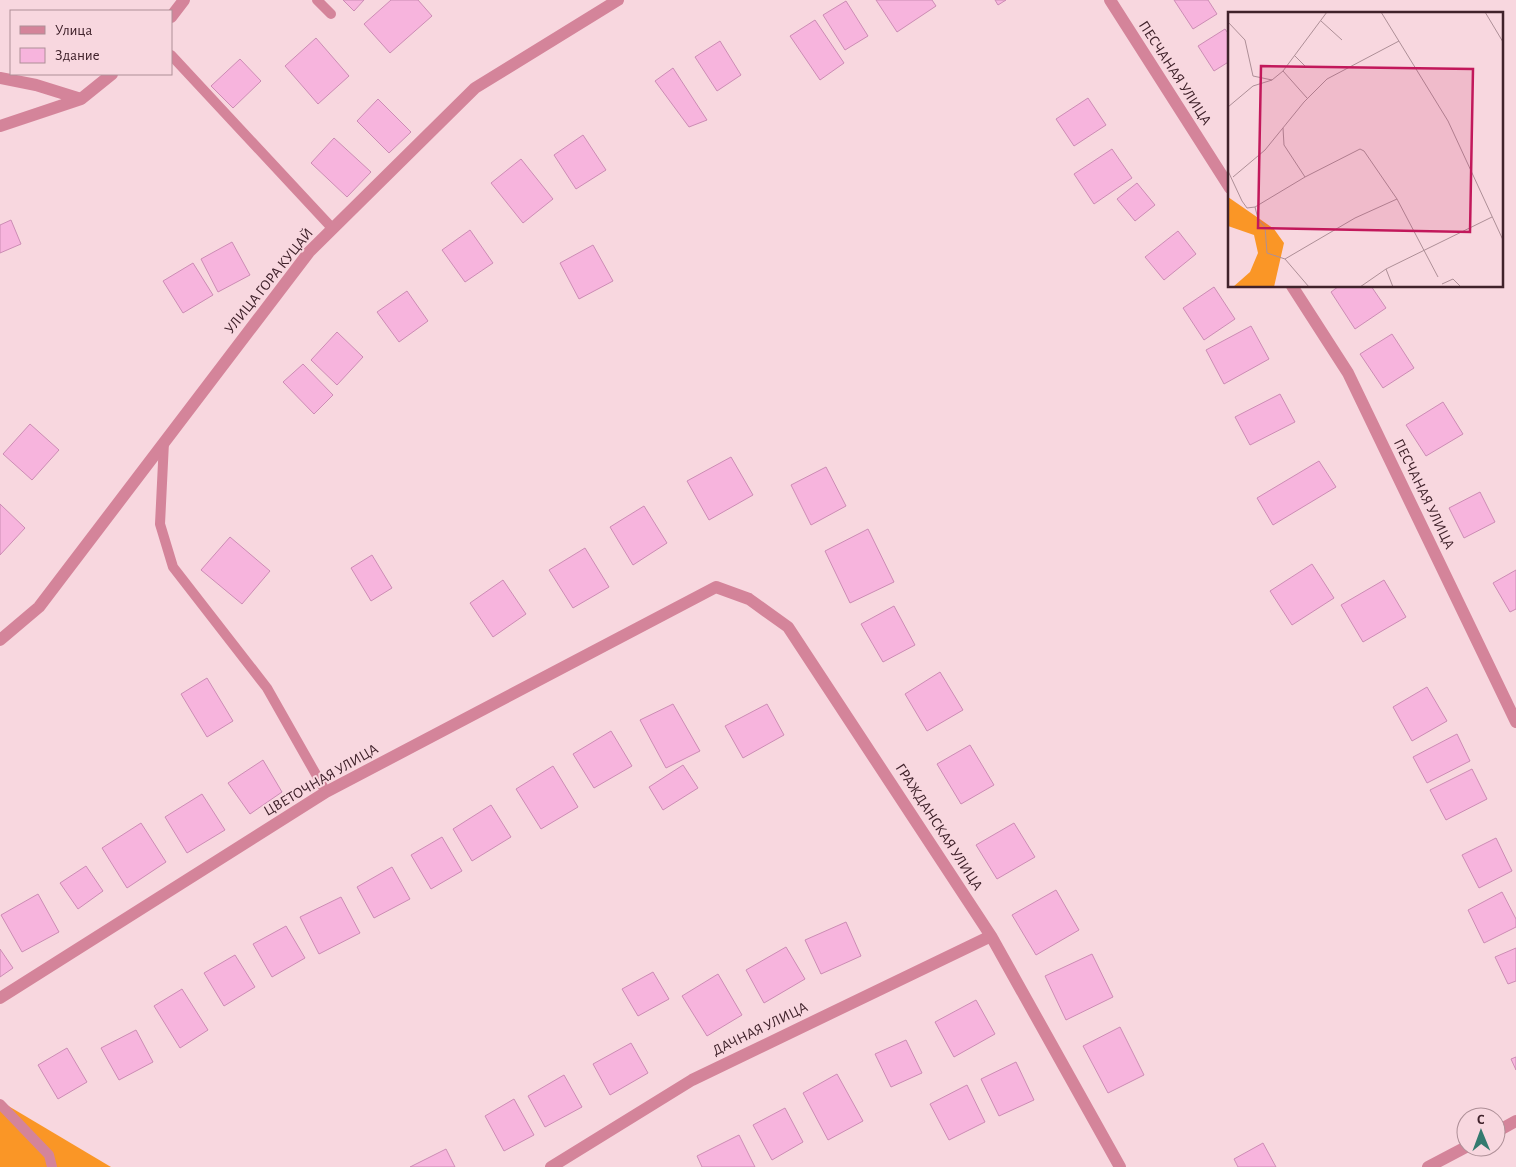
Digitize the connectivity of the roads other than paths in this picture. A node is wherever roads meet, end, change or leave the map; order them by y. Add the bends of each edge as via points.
1 (184, 0) edge
2 (317, 0) edge
3 (618, 0) edge
4 (1110, 0) edge
5 (331, 14) dead end
6 (172, 16) edge
7 (172, 56) edge
8 (111, 75) edge
9 (0, 78) edge
10 (81, 99) junction
11 (0, 126) edge
12 (1228, 185) edge
13 (333, 229) junction
14 (1293, 288) edge
15 (164, 442) junction
16 (671, 611) joint
17 (0, 640) edge
18 (1516, 722) edge
19 (326, 792) junction
20 (991, 936) junction
21 (0, 998) edge
22 (0, 1104) edge
23 (1456, 1152) edge
24 (52, 1167) edge
25 (551, 1167) edge
26 (1120, 1167) edge
27 (1428, 1167) edge

1 - 6 street
2 - 5 lane
3 - 13 street, УЛИЦА ГОРА КУЦАЙ via 475,88
4 - 12 street, ПЕСЧАНАЯ УЛИЦА
7 - 13 lane
8 - 10 street
9 - 10 street
10 - 11 street
13 - 15 street, УЛИЦА ГОРА КУЦАЙ via 309,252
14 - 18 street, ПЕСЧАНАЯ УЛИЦА via 1348,374
15 - 17 street, УЛИЦА ГОРА КУЦАЙ via 39,607
15 - 19 lane via 160,524 173,567 267,688
16 - 19 street, ЦВЕТОЧНАЯ УЛИЦА
16 - 20 street, ГРАЖДАНСКАЯ УЛИЦА via 716,587 750,599 788,627
19 - 21 street, ЦВЕТОЧНАЯ УЛИЦА
20 - 25 street, ДАЧНАЯ УЛИЦА via 692,1080
20 - 26 street, ГРАЖДАНСКАЯ УЛИЦА
22 - 24 lane via 49,1155
23 - 27 street

